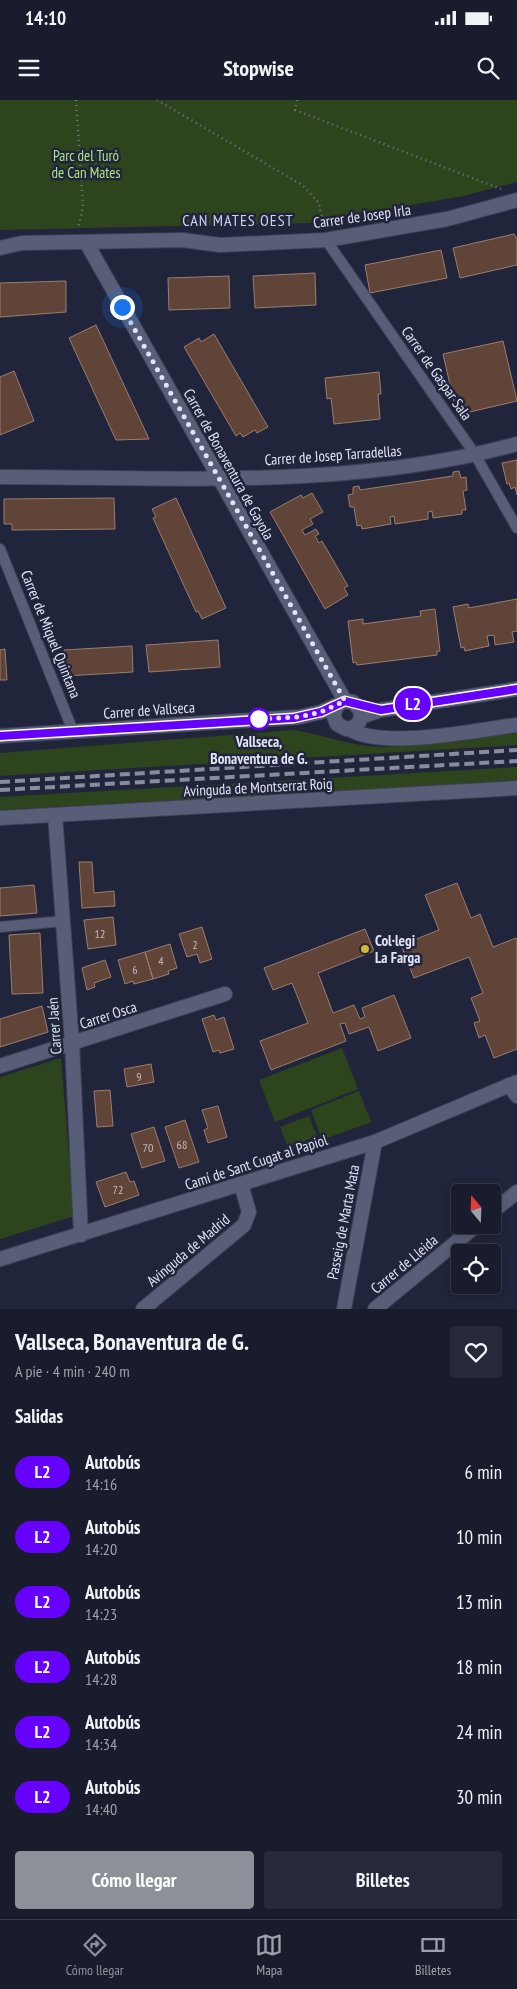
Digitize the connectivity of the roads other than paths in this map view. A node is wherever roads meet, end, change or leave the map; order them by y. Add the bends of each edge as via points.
1 (512, 196) edge
2 (326, 240) junction
3 (80, 242) junction
4 (0, 248) edge
5 (517, 444) edge
6 (474, 453) junction
7 (0, 477) edge
8 (218, 477) junction
9 (517, 528) edge
10 (0, 549) edge
11 (517, 689) edge
12 (352, 709) junction
13 (299, 717) junction
14 (517, 725) edge
15 (343, 726) junction
16 (73, 731) junction
17 (0, 736) edge
18 (385, 738) junction
19 (517, 788) edge
20 (54, 815) junction
21 (0, 818) edge
22 (63, 921) junction
23 (0, 927) edge
24 (225, 994) dead end
25 (72, 1043) junction
26 (0, 1066) edge
27 (514, 1088) edge
28 (374, 1142) junction
29 (241, 1184) junction
30 (517, 1192) edge
31 (501, 1205) edge
32 (466, 1234) edge
33 (81, 1235) junction
34 (0, 1259) edge
35 (143, 1309) edge
36 (344, 1309) edge
37 (375, 1309) edge

1 - 2 street, Carrer de Josep Irla via 447,219
2 - 3 street, Carrer de Josep Irla via 220,245 194,241
2 - 6 street, Carrer de Gaspar Sala
3 - 4 street, Carrer de Josep Irla via 22,243
3 - 8 street, Carrer de Bonaventura de Gayola
5 - 6 street, Carrer de Josep Tarradellas
6 - 8 street, Carrer de Josep Tarradellas via 323,476
6 - 9 street, Carrer de Gaspar Sala
7 - 8 street, Carrer de Josep Tarradellas
8 - 12 street, Carrer de Bonaventura de Gayola
10 - 16 street, Carrer de Miquel Quintana
11 - 12 street, Carrer de Vallseca via 381,710
12 - 13 street, Carrer de Vallseca
12 - 15 street via 356,726
12 - 15 street via 333,714
12 - 18 street via 372,733
13 - 15 street, Carrer de Vallseca
13 - 16 street, Carrer de Vallseca
14 - 18 street, Carrer de Vallseca
15 - 18 street, Carrer de Vallseca via 368,736
16 - 17 street, Carrer de Vallseca
19 - 20 street, Avinguda de Montserrat Roig
20 - 21 street, Avinguda de Montserrat Roig
20 - 22 street, Carrer Jaén
22 - 23 street
22 - 25 street, Carrer Jaén
24 - 25 street, Carrer Osca
25 - 26 street, Carrer Osca
25 - 33 street, Carrer Jaén
27 - 28 street, Camí de Sant Cugat al Papiol
28 - 29 street, Camí de Sant Cugat al Papiol
28 - 36 street, Passeig de Marta Mata
29 - 33 street, Camí de Sant Cugat al Papiol
29 - 35 street, Avinguda de Madrid via 249,1212 244,1225
30 - 31 street
32 - 37 street, Carrer de Lleida
33 - 34 street, Camí de Sant Cugat al Papiol

